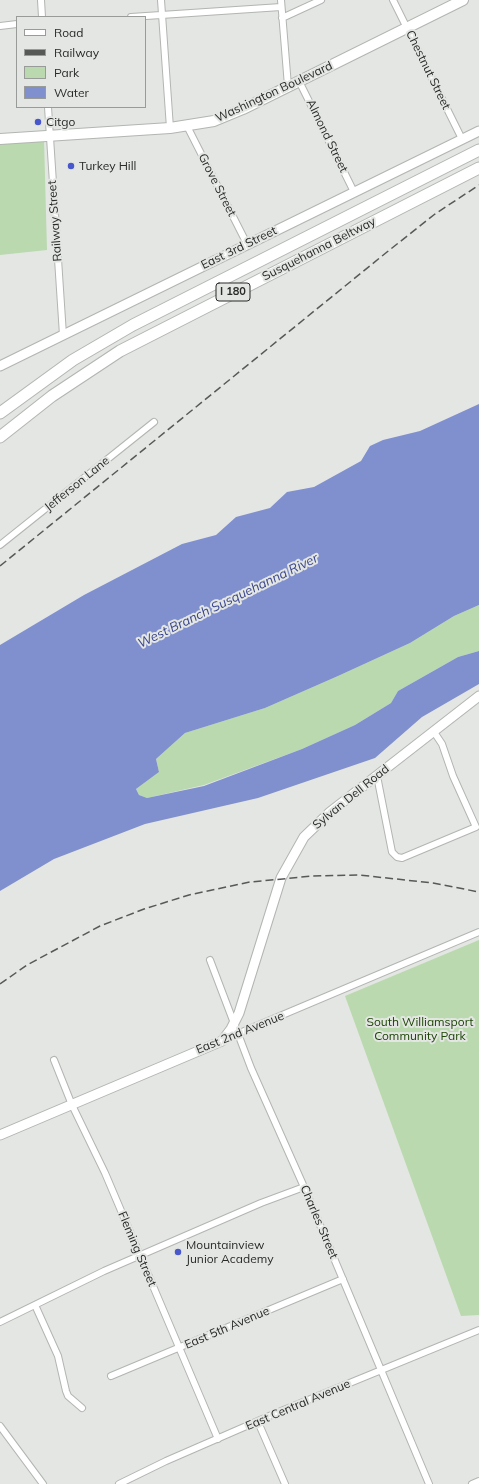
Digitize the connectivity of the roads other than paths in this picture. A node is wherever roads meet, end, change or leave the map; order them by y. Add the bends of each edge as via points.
1 (41, 0) edge
2 (161, 0) edge
3 (321, 0) edge
4 (393, 0) edge
5 (463, 0) edge
6 (281, 3) edge
7 (162, 15) junction
8 (42, 16) edge
9 (146, 16) edge
10 (282, 18) junction
11 (16, 24) edge
12 (0, 26) edge
13 (407, 28) junction
14 (299, 81) junction
15 (288, 86) junction
16 (48, 108) edge
17 (187, 126) junction
18 (170, 128) junction
19 (479, 131) edge
20 (50, 136) junction
21 (0, 139) edge
22 (462, 139) junction
23 (479, 150) edge
24 (479, 168) edge
25 (354, 192) junction
26 (247, 244) junction
27 (63, 336) junction
28 (96, 365) junction
29 (0, 366) edge
30 (0, 413) edge
31 (154, 422) dead end
32 (0, 437) edge
33 (0, 447) edge
34 (0, 545) edge
35 (479, 696) edge
36 (434, 732) junction
37 (376, 776) junction
38 (479, 932) edge
39 (210, 960) dead end
40 (235, 1023) junction
41 (238, 1034) junction
42 (222, 1041) junction
43 (54, 1060) dead end
44 (72, 1105) junction
45 (0, 1135) edge
46 (304, 1187) junction
47 (140, 1255) junction
48 (343, 1278) junction
49 (35, 1305) junction
50 (0, 1322) edge
51 (479, 1330) edge
52 (178, 1349) junction
53 (381, 1370) junction
54 (111, 1376) dead end
55 (82, 1408) dead end
56 (258, 1422) junction
57 (0, 1426) edge
58 (218, 1439) junction
59 (479, 1481) edge
60 (43, 1484) edge
61 (119, 1484) edge
62 (285, 1484) edge
63 (429, 1484) edge
64 (472, 1484) edge

1 - 8 street
2 - 7 street
3 - 10 street
4 - 13 street, Chestnut Street
5 - 13 main road, Washington Boulevard
6 - 7 street
6 - 10 street
7 - 9 street
7 - 18 street
10 - 15 street
11 - 12 street
13 - 14 main road, Washington Boulevard
13 - 22 street, Chestnut Street
14 - 15 main road, Washington Boulevard
14 - 25 street, Almond Street
15 - 17 main road, Washington Boulevard via 223,118
16 - 20 street, Railway Street
17 - 18 main road, Washington Boulevard
17 - 26 street, Grove Street
18 - 20 main road, Washington Boulevard
19 - 22 street, East 3rd Street
20 - 21 main road, Washington Boulevard
20 - 27 street, Railway Street
22 - 25 street, East 3rd Street
23 - 30 highway, Susquehanna Beltway / I 180 via 133,325 73,360
24 - 28 highway, Susquehanna Beltway / I 180 via 154,332
25 - 26 street, East 3rd Street
26 - 27 street, East 3rd Street
27 - 29 street, East 3rd Street
28 - 32 highway, Susquehanna Beltway / I 180
28 - 33 highway
31 - 34 street, Jefferson Lane
35 - 36 street, Sylvan Dell Road
36 - 37 street, Sylvan Dell Road
36 - 37 street via 442,744 476,827 402,858 396,857 392,852
37 - 40 street, Sylvan Dell Road via 314,826 296,849 279,883
38 - 41 street, East 2nd Avenue
39 - 40 street, Charles Street
40 - 41 street, Charles Street
40 - 42 street, Sylvan Dell Road
41 - 42 street, East 2nd Avenue
41 - 46 street, Charles Street
42 - 44 street, East 2nd Avenue
43 - 44 street, Fleming Street
44 - 45 street, East 2nd Avenue
44 - 47 street, Fleming Street
46 - 47 street
46 - 48 street, Charles Street
47 - 49 street
47 - 52 street, Fleming Street
48 - 52 street, East 5th Avenue
48 - 53 street, Charles Street
49 - 50 street
49 - 55 street via 58,1356 66,1391
51 - 53 street, East Central Avenue
52 - 54 street, East 5th Avenue
52 - 58 street, Fleming Street
53 - 56 street, East Central Avenue
53 - 63 street, Charles Street
56 - 58 street, East Central Avenue
56 - 62 street
57 - 60 street
58 - 61 street, East Central Avenue
59 - 64 street

